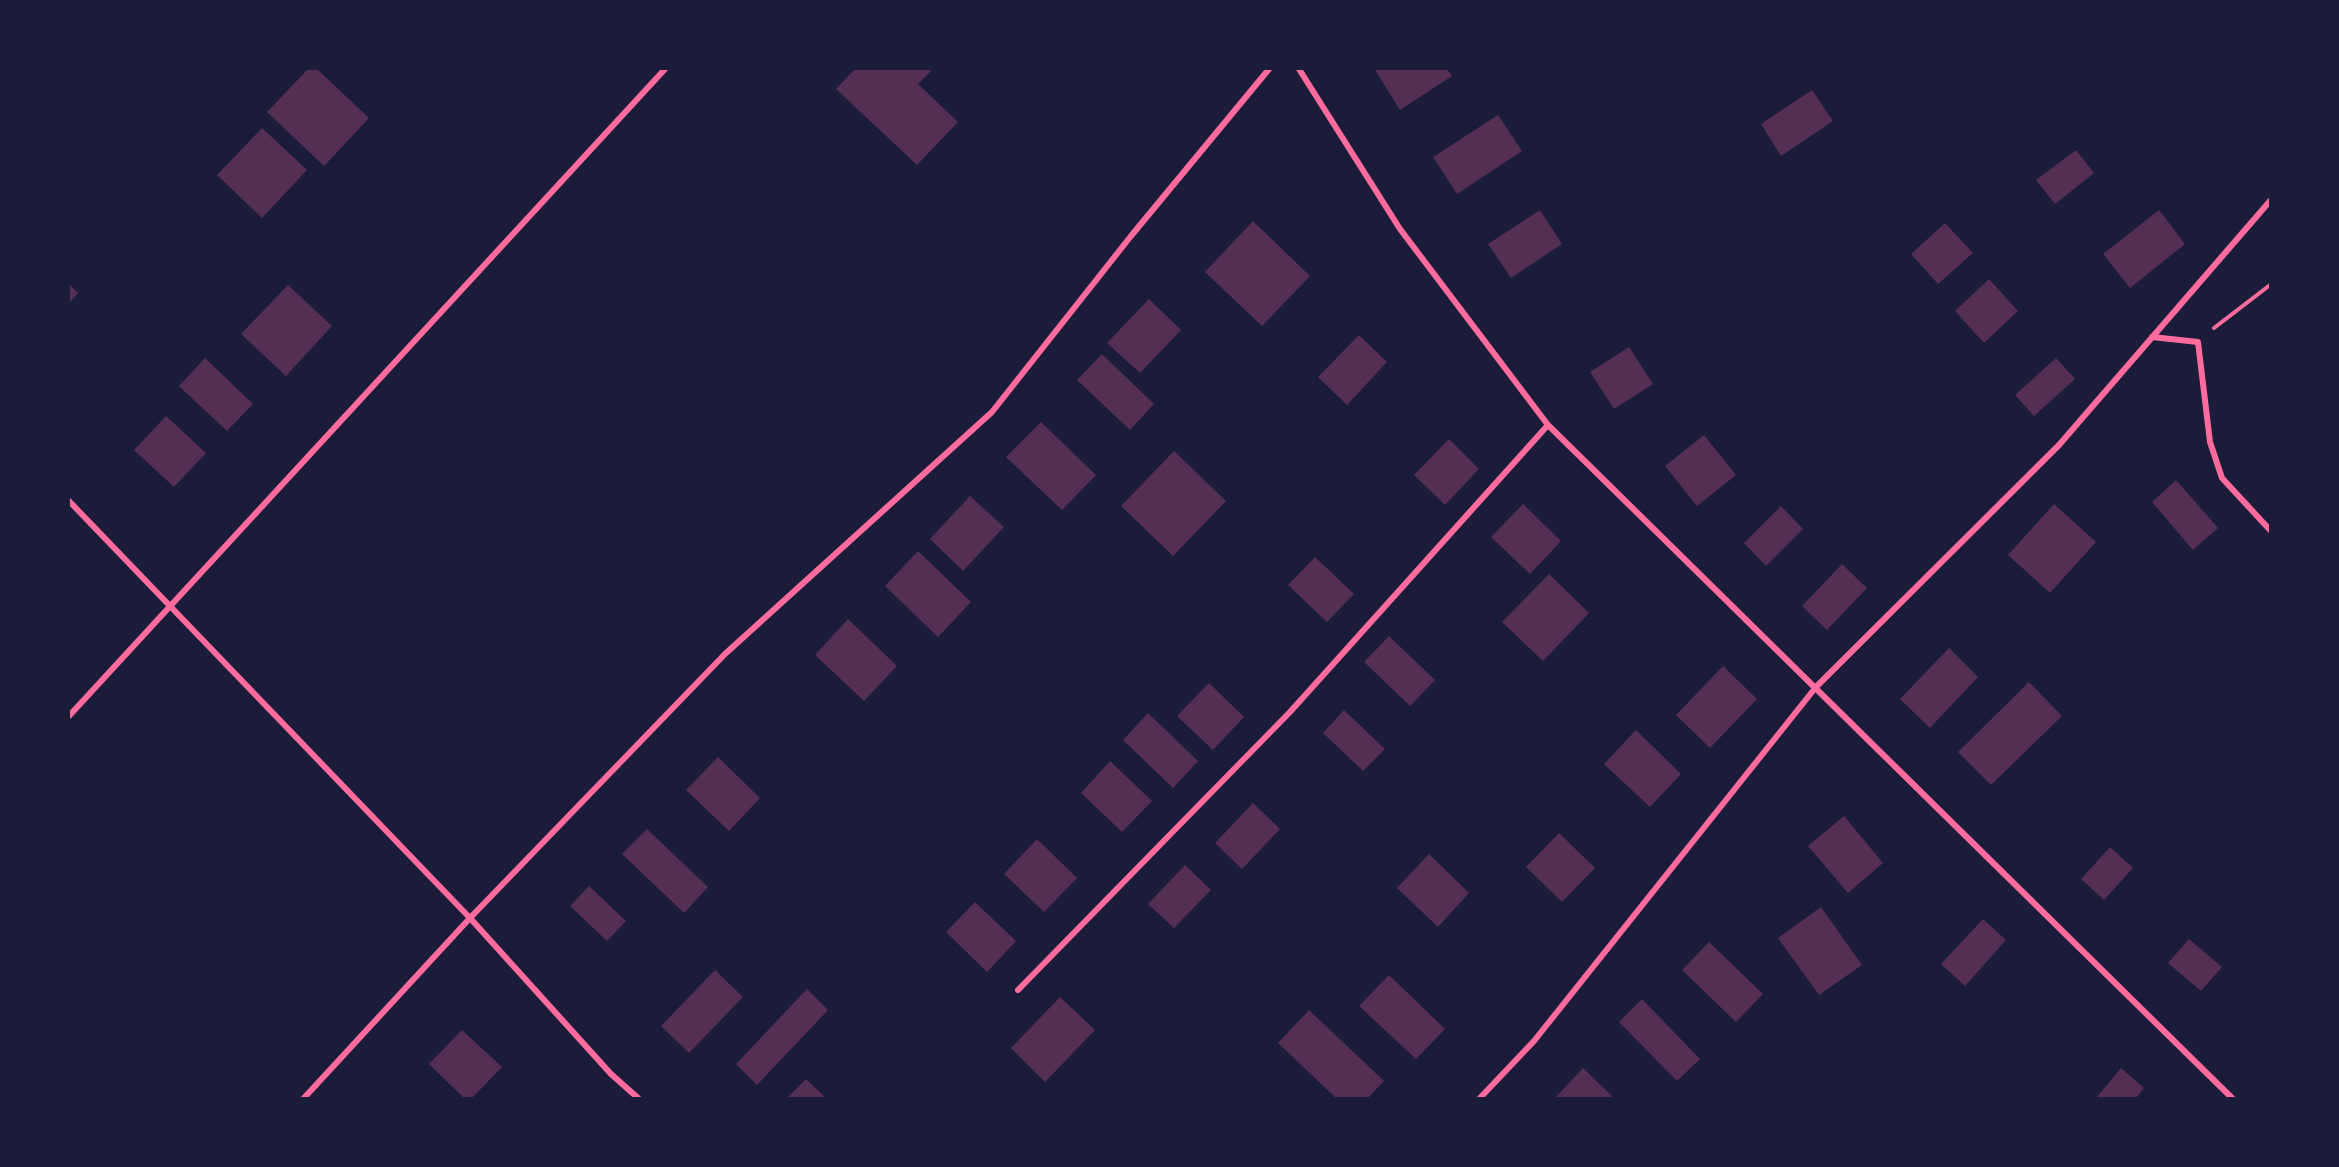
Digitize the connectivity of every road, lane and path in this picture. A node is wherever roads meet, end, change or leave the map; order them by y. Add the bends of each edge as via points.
1 (664, 69) edge
2 (1269, 69) edge
3 (1299, 69) edge
4 (2270, 201) edge
5 (2270, 285) edge
6 (2152, 337) junction
7 (2198, 342) junction
8 (1548, 425) junction
9 (69, 501) edge
10 (2270, 530) edge
11 (172, 607) junction
12 (1816, 687) junction
13 (69, 716) edge
14 (470, 918) junction
15 (1018, 990) dead end
16 (304, 1098) edge
17 (638, 1098) edge
18 (1480, 1098) edge
19 (2232, 1098) edge

1 - 11 street
2 - 14 street via 992,412 725,654
3 - 8 street via 1400,229
4 - 6 street
5 - 7 path
6 - 7 street
6 - 12 street via 2059,444
7 - 10 street via 2210,442 2222,478
8 - 12 street
8 - 15 street via 1290,712
9 - 11 street
11 - 13 street
11 - 14 street
12 - 18 street via 1534,1041
12 - 19 street
14 - 16 street
14 - 17 street via 611,1074

